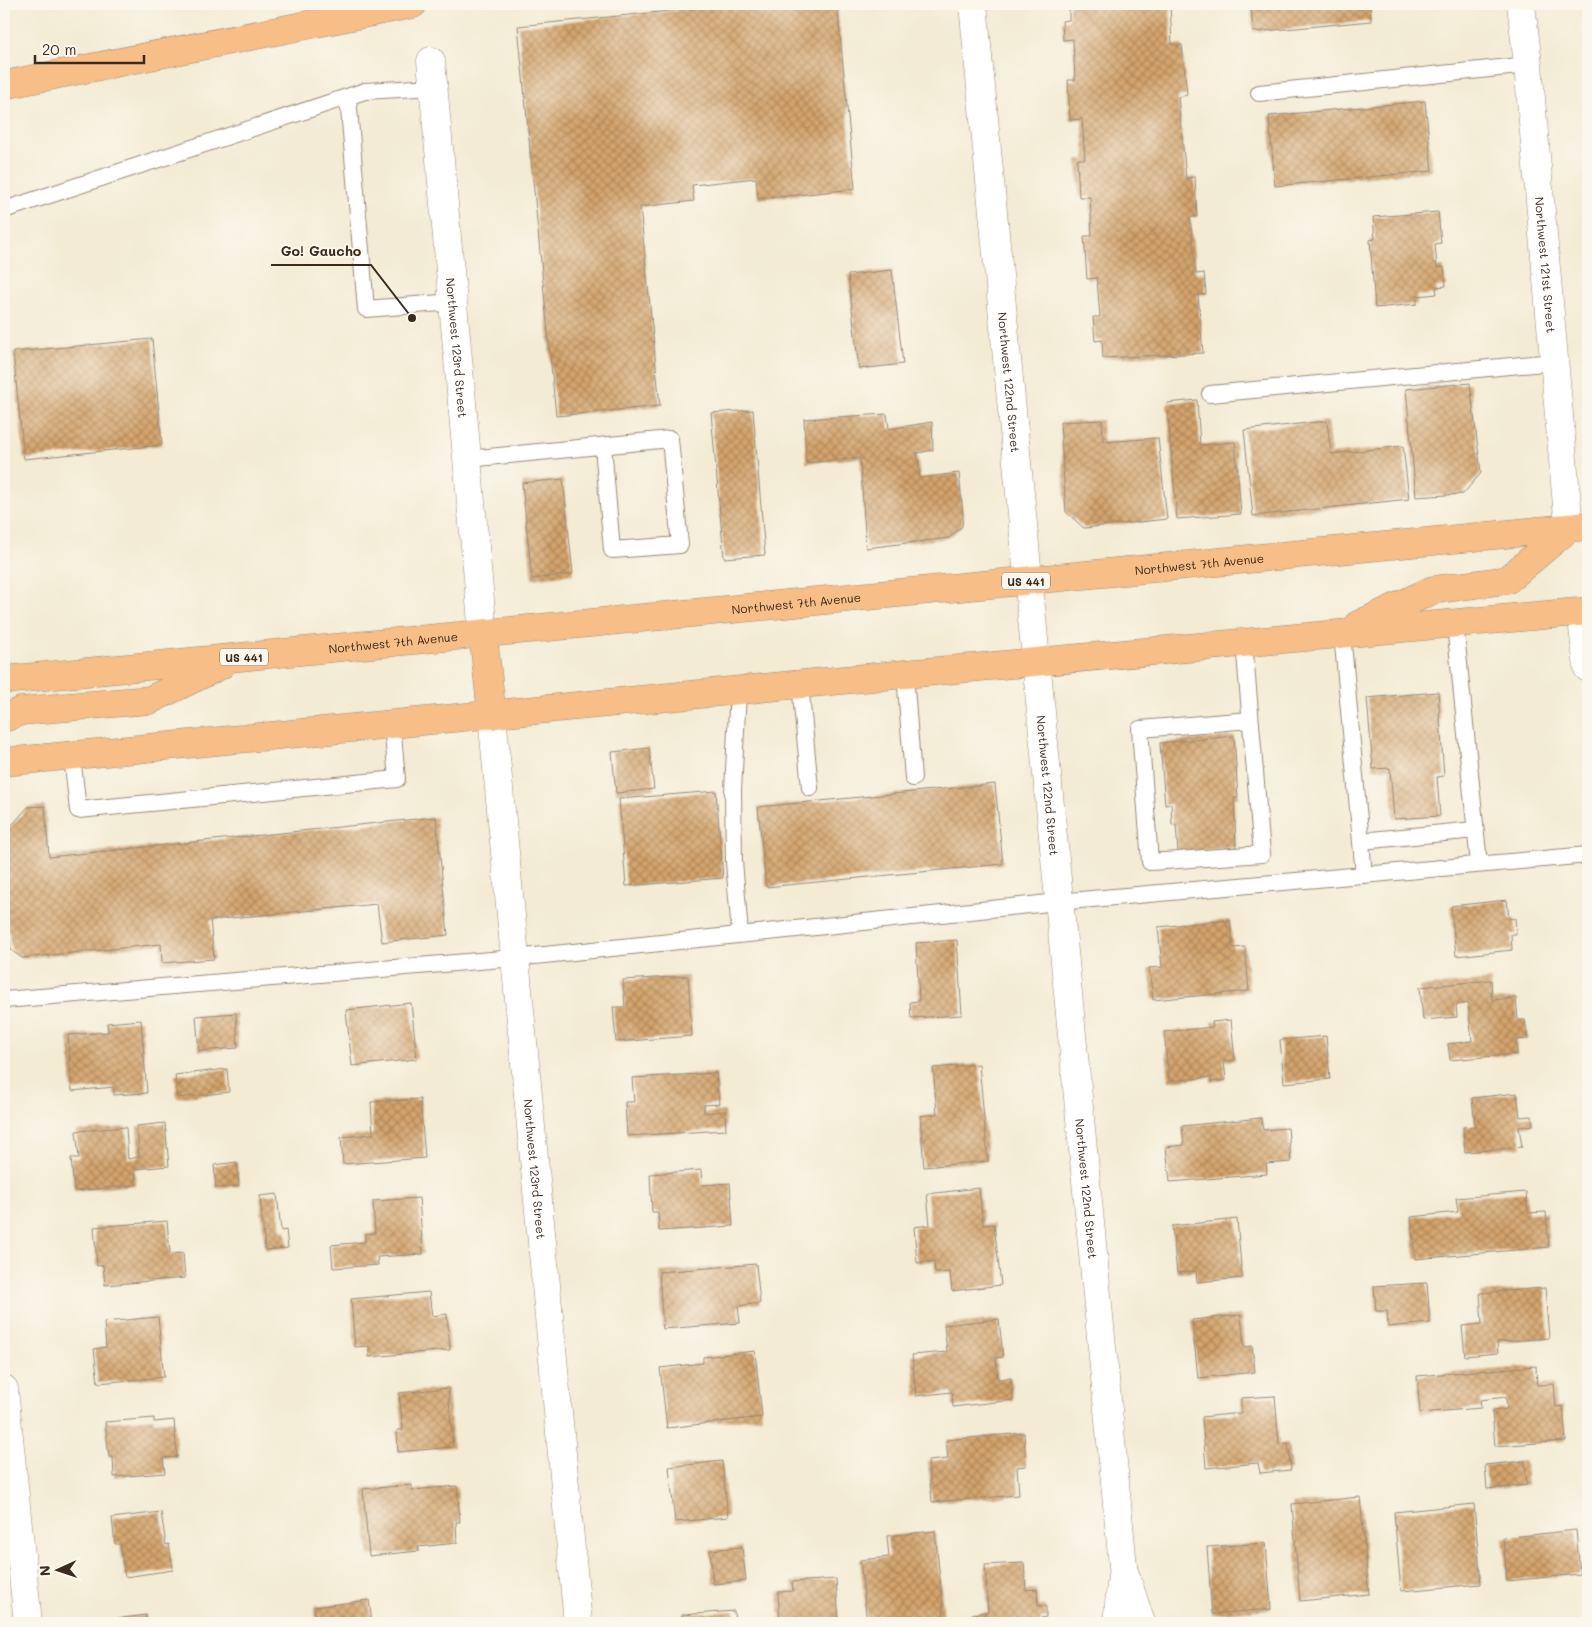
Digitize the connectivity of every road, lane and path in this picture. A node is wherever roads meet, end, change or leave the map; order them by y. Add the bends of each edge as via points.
1 (413, 4) edge
2 (973, 4) edge
3 (1521, 4) edge
4 (431, 61) dead end
5 (1528, 65) junction
6 (4, 85) edge
7 (434, 87) junction
8 (1259, 93) dead end
9 (348, 97) junction
10 (4, 210) edge
11 (453, 302) junction
12 (1554, 362) junction
13 (1210, 394) dead end
14 (603, 446) junction
15 (468, 459) junction
16 (1579, 527) edge
17 (1027, 581) junction
18 (1586, 610) edge
19 (1455, 624) junction
20 (483, 634) junction
21 (1342, 634) junction
22 (1244, 642) junction
23 (236, 658) junction
24 (1036, 662) junction
25 (1588, 668) edge
26 (905, 674) junction
27 (4, 680) edge
28 (800, 684) junction
29 (738, 690) junction
30 (492, 714) junction
31 (4, 718) edge
32 (1250, 720) junction
33 (392, 724) junction
34 (72, 756) junction
35 (4, 762) edge
36 (913, 778) dead end
37 (810, 788) dead end
38 (1475, 830) junction
39 (1361, 841) junction
40 (1588, 855) edge
41 (1478, 864) junction
42 (1364, 875) junction
43 (1058, 902) junction
44 (740, 934) junction
45 (515, 958) junction
46 (4, 1000) edge
47 (4, 1389) edge
48 (1123, 1566) junction
49 (28, 1623) edge
50 (578, 1623) edge
51 (1117, 1623) edge
52 (1141, 1623) edge

1 - 6 main road
2 - 17 street, Northwest 122nd Street
3 - 5 street, Northwest 121st Street
4 - 7 street, Northwest 123rd Street
5 - 8 lane
5 - 12 street, Northwest 121st Street
7 - 9 lane via 365,91
7 - 11 street, Northwest 123rd Street
9 - 10 lane
9 - 11 lane via 366,309
11 - 15 street, Northwest 123rd Street
12 - 13 lane
12 - 16 street, Northwest 121st Street
14 - 14 lane via 670,440 680,545 612,550
14 - 15 lane
15 - 20 street, Northwest 123rd Street
16 - 17 main road, Northwest 7th Avenue / US 441
16 - 21 main road via 1507,580 1433,590
17 - 20 main road, Northwest 7th Avenue / US 441
17 - 24 street, Northwest 122nd Street
18 - 19 main road
18 - 25 street
19 - 21 main road
19 - 38 lane
20 - 23 main road, Northwest 7th Avenue / US 441
20 - 30 main road
21 - 22 main road
21 - 39 lane
22 - 24 main road
22 - 32 lane
23 - 27 main road, Northwest 7th Avenue / US 441
23 - 31 main road via 150,700 21,711
24 - 26 main road
24 - 43 street, Northwest 122nd Street
26 - 28 main road
26 - 36 lane
28 - 29 main road
28 - 37 lane
29 - 30 main road
29 - 44 lane via 734,861
30 - 33 main road
30 - 45 street, Northwest 123rd Street
32 - 32 lane via 1262,854 1150,862 1140,729
33 - 34 main road
33 - 34 lane via 398,780 78,810
34 - 35 main road
38 - 39 lane
38 - 41 lane
39 - 42 lane
40 - 41 lane
41 - 42 lane
42 - 43 lane
43 - 44 lane
43 - 48 street, Northwest 122nd Street
44 - 45 lane
45 - 46 lane
45 - 50 street, Northwest 123rd Street
47 - 49 street
48 - 51 street, Northwest 122nd Street
48 - 52 street, Northwest 122nd Street

